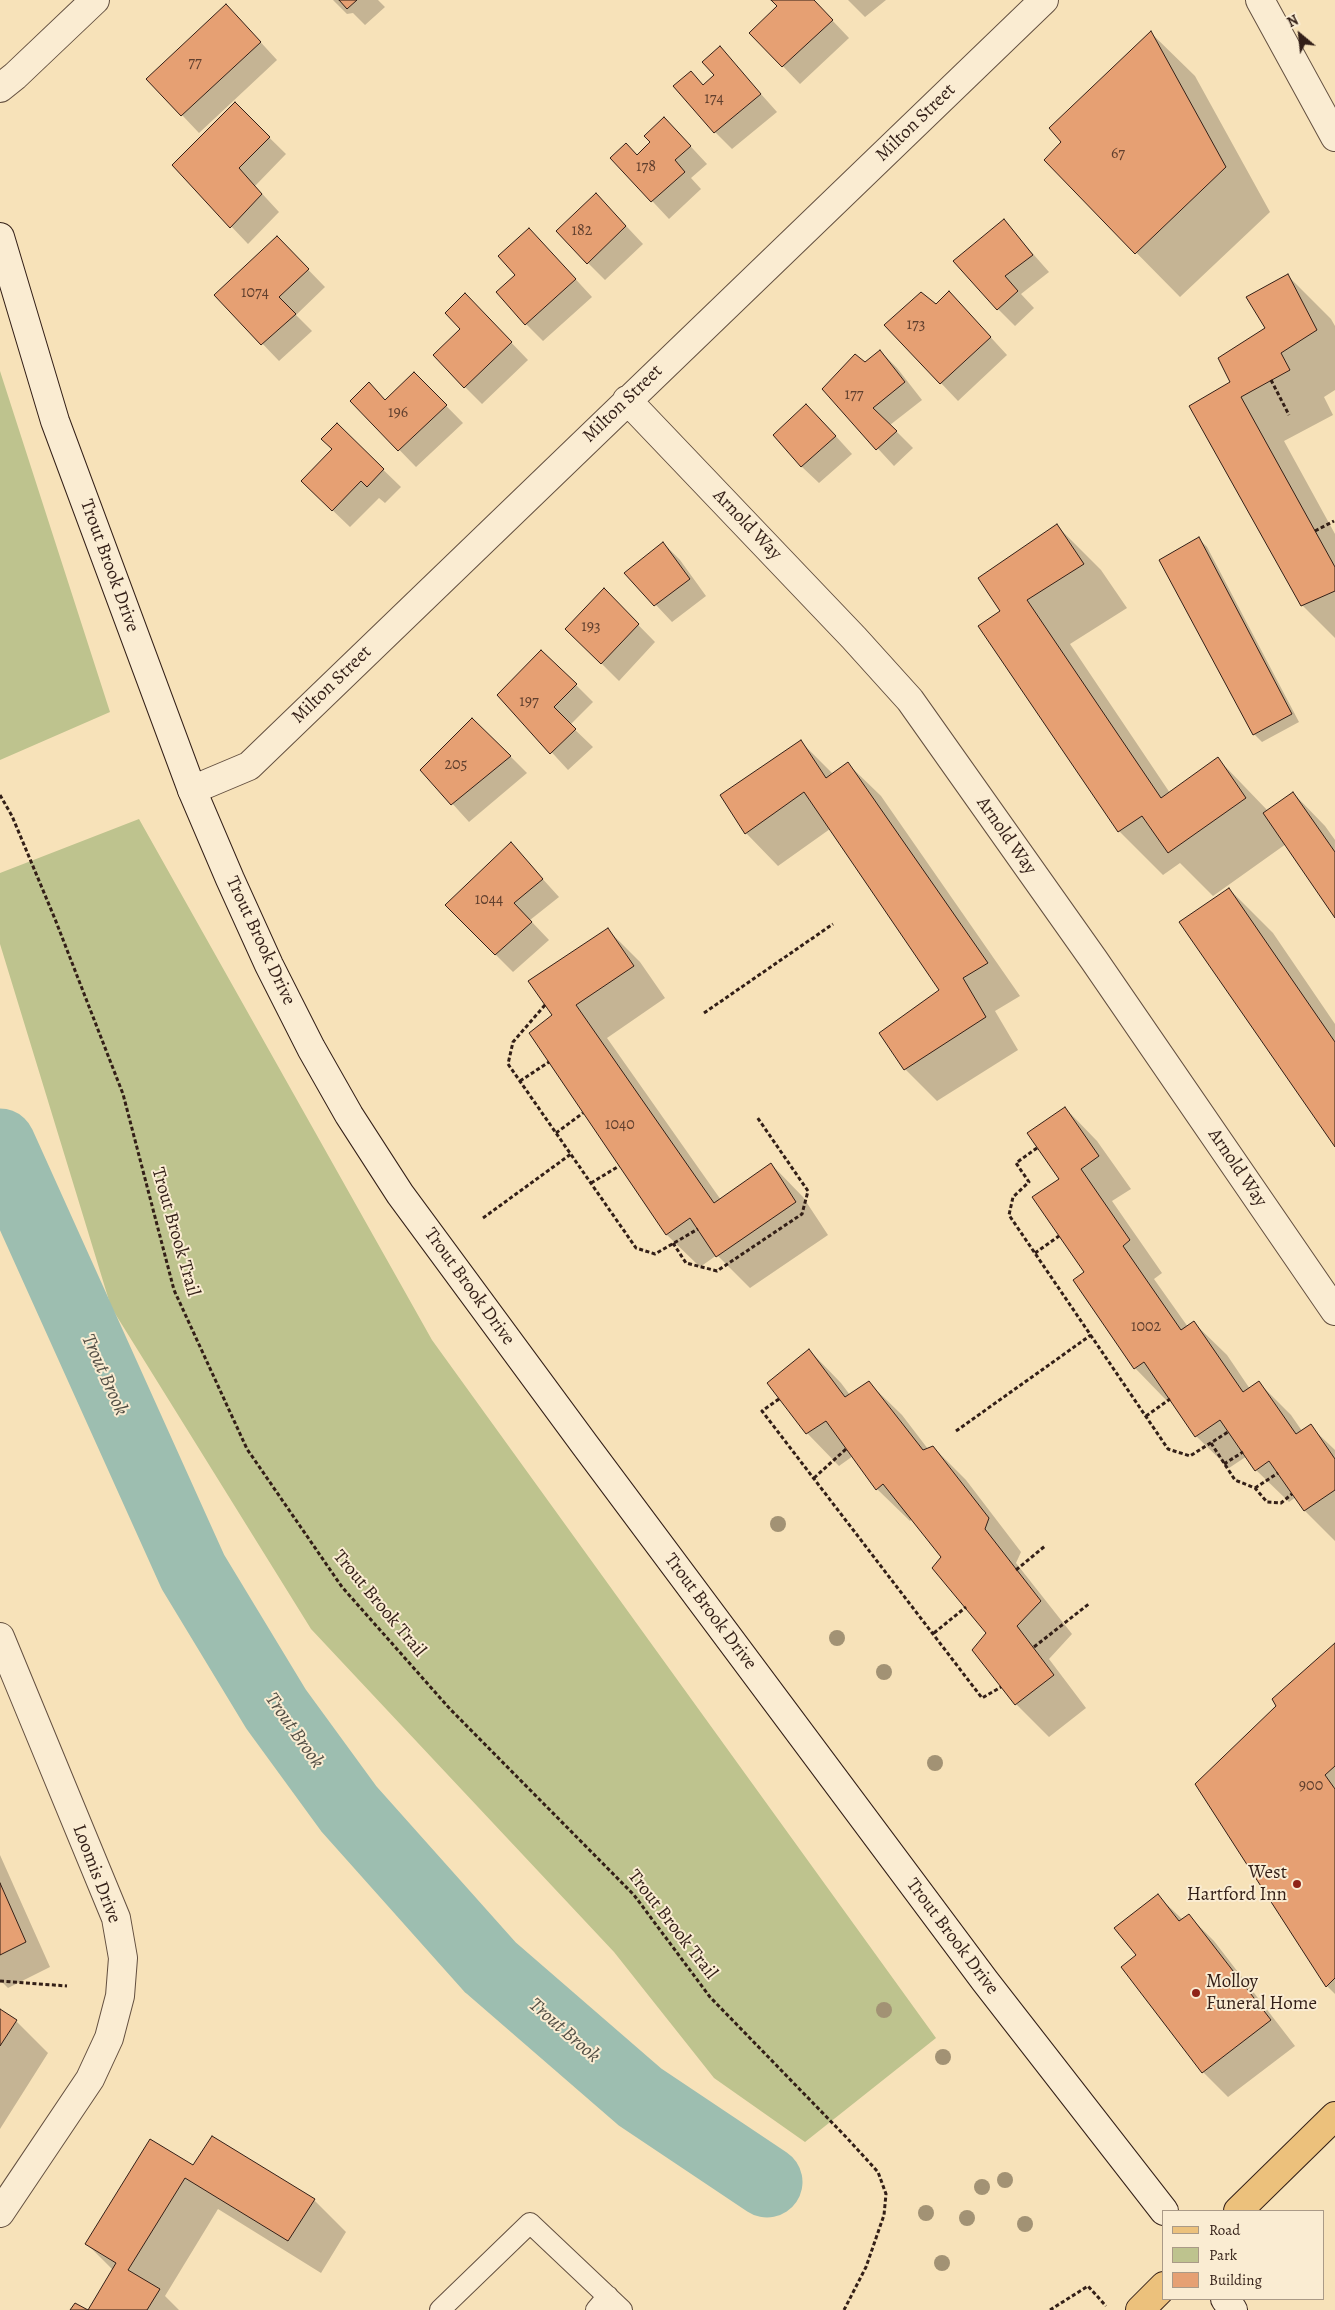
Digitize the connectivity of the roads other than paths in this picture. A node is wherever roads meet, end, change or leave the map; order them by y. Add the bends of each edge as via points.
1 (95, 0) edge
2 (1044, 0) edge
3 (1260, 0) edge
4 (0, 88) edge
5 (1335, 137) edge
6 (0, 237) edge
7 (627, 400) junction
8 (192, 790) junction
9 (1335, 1311) edge
10 (0, 1637) edge
11 (1335, 2116) edge
12 (1163, 2210) edge
13 (1239, 2210) edge
14 (0, 2213) edge
15 (1162, 2288) edge
16 (609, 2305) edge
17 (440, 2310) edge
18 (1140, 2310) edge

1 - 4 street
2 - 7 street, Milton Street
3 - 5 street
6 - 8 street, Trout Brook Drive via 55,420
7 - 8 street, Milton Street via 249,766
7 - 9 street, Arnold Way via 910,700 1094,960
8 - 12 street, Trout Brook Drive via 230,879 311,1048 400,1194 973,1966
10 - 14 street, Loomis Drive via 116,1918 123,1958 120,1996 109,2038 90,2079
11 - 13 main road
15 - 18 main road
16 - 17 lane via 530,2223

